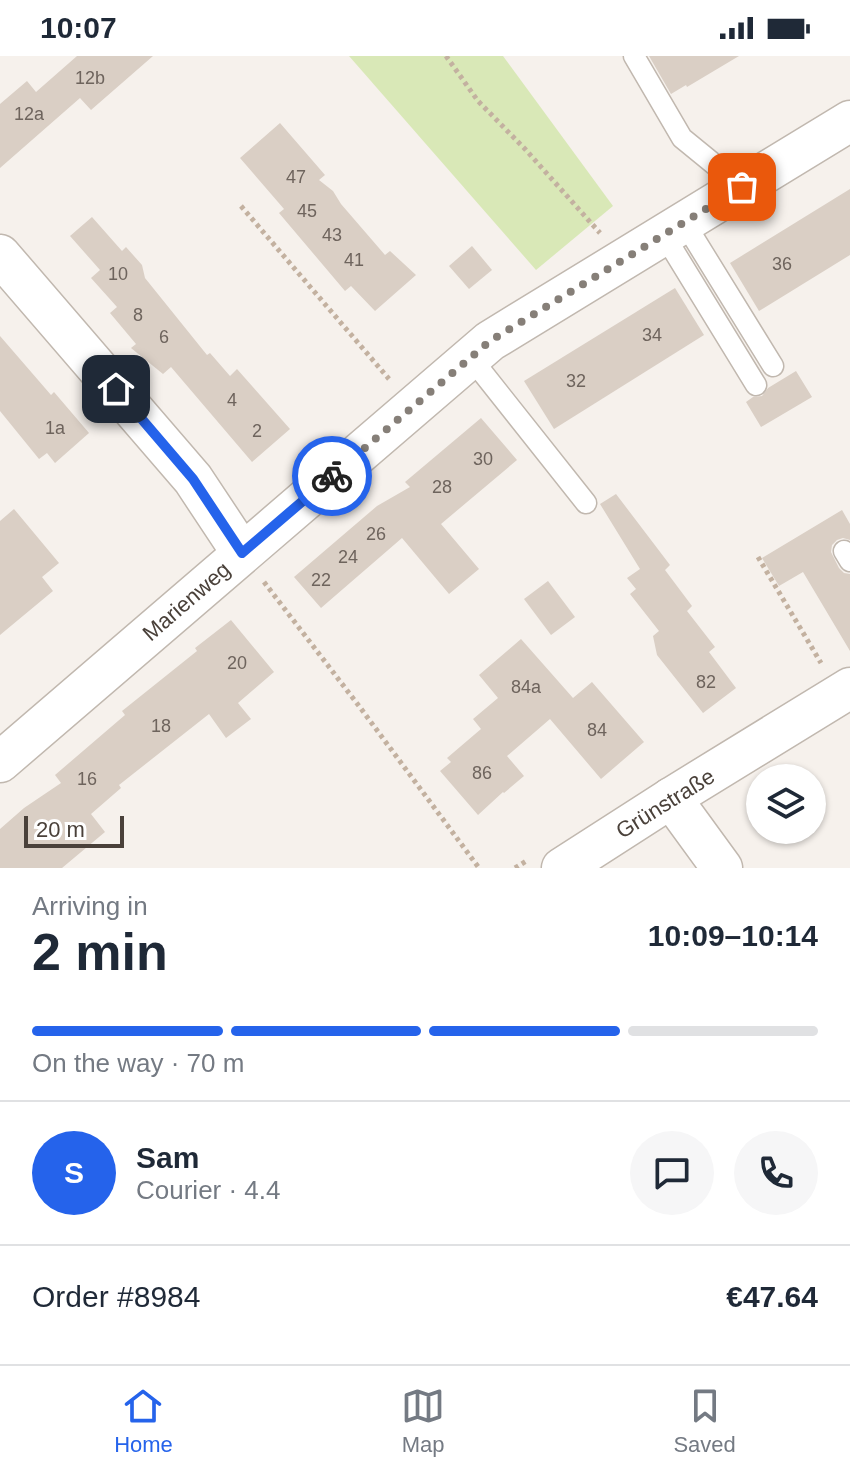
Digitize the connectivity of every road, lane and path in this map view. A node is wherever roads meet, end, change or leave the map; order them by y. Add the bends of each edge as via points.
1 (446, 56) edge
2 (634, 56) edge
3 (850, 121) edge
4 (742, 187) junction
5 (241, 206) dead end
6 (674, 228) junction
7 (0, 255) edge
8 (623, 259) junction
9 (471, 358) junction
10 (773, 366) dead end
11 (756, 385) dead end
12 (413, 407) junction
13 (586, 503) dead end
14 (242, 553) junction
15 (758, 557) dead end
16 (845, 692) edge
17 (0, 762) edge
18 (671, 798) junction
19 (479, 868) edge
20 (562, 868) edge
21 (722, 868) edge

1 - 8 path via 478,101
2 - 4 lane via 682,138
3 - 4 street, Marienweg
4 - 6 street, Marienweg
5 - 12 path
6 - 8 street, Marienweg
6 - 10 lane
6 - 11 lane
7 - 14 street via 193,479
8 - 9 street, Marienweg
9 - 12 street, Marienweg
9 - 13 lane
12 - 14 street, Marienweg
14 - 17 street, Marienweg
14 - 19 path
15 - 16 path
16 - 18 street, Grünstraße
18 - 20 street, Grünstraße
18 - 21 street

